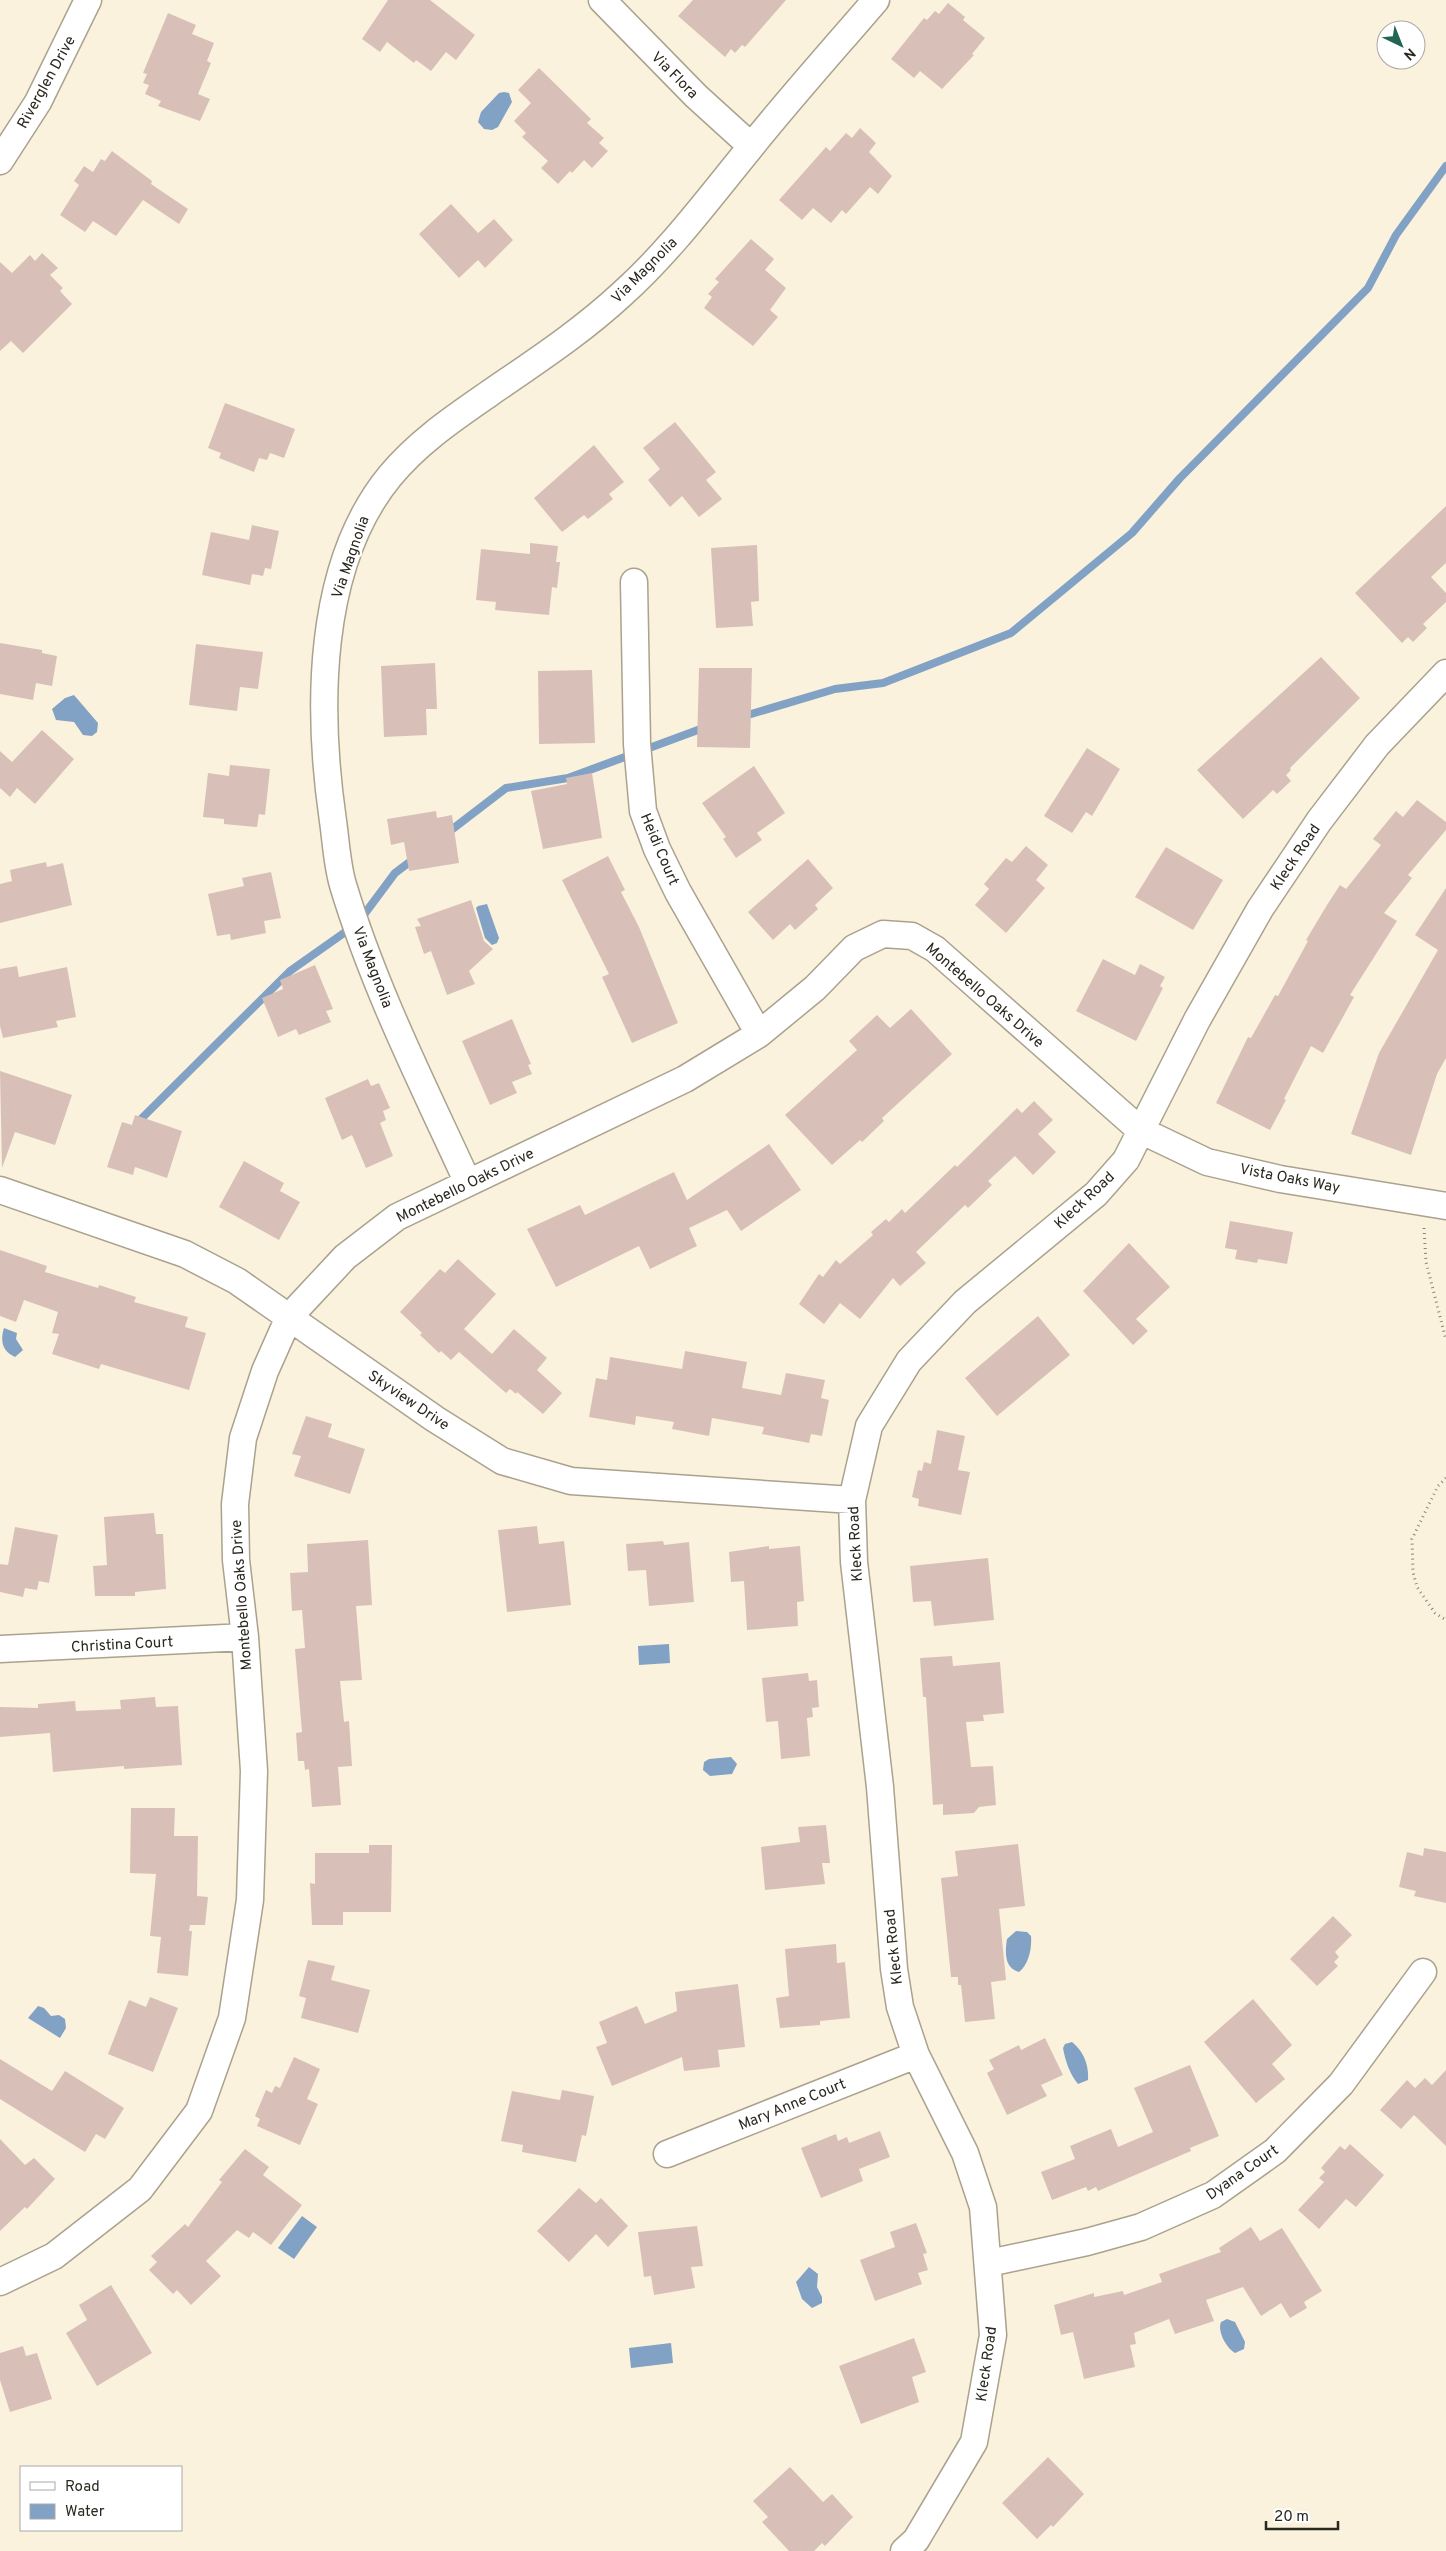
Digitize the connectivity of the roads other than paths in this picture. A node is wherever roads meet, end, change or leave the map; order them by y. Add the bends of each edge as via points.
1 (88, 0) edge
2 (602, 0) edge
3 (876, 0) edge
4 (751, 146) junction
5 (0, 161) edge
6 (634, 582) dead end
7 (1446, 673) edge
8 (759, 1034) junction
9 (1140, 1130) junction
10 (468, 1183) junction
11 (0, 1190) edge
12 (1440, 1202) edge
13 (289, 1317) junction
14 (852, 1500) junction
15 (245, 1637) junction
16 (0, 1649) edge
17 (1423, 1972) dead end
18 (916, 2055) junction
19 (667, 2154) dead end
20 (989, 2263) junction
21 (0, 2282) edge
22 (904, 2551) edge

1 - 5 street, Riverglen Drive via 38,102
2 - 4 street, Via Flora via 696,96
3 - 4 street, Via Magnolia
4 - 10 street, Via Magnolia via 691,221 624,292 576,334 435,431 391,474 363,514 342,570 329,622 325,706 327,782 341,880 393,1020
6 - 8 street, Heidi Court via 637,744 642,811 678,892
7 - 9 street, Kleck Road via 1377,745 1319,821 1276,885 1196,1020
8 - 9 street, Montebello Oaks Drive via 815,988 854,948 883,934 912,936 935,949
8 - 10 street, Montebello Oaks Drive via 685,1079
9 - 12 street, Vista Oaks Way via 1207,1162 1280,1179
9 - 14 street, Kleck Road via 1126,1160 1096,1194 965,1302 909,1361 869,1426
10 - 13 street, Montebello Oaks Drive via 397,1217 345,1257
11 - 13 street, Skyview Drive via 185,1254 237,1281
13 - 14 street, Skyview Drive via 435,1419 502,1461 571,1481
13 - 15 street, Montebello Oaks Drive via 265,1371 243,1438 235,1504 236,1560
14 - 18 street, Kleck Road via 854,1562 880,1786 894,1969 900,2007
15 - 16 street, Christina Court
15 - 21 street, Montebello Oaks Drive via 254,1771 250,1900 232,2018 200,2111 140,2189 54,2256
17 - 20 street, Dyana Court via 1341,2084 1276,2151 1213,2194 1141,2227
18 - 19 street, Mary Anne Court
18 - 20 street, Kleck Road via 965,2153 983,2207
20 - 22 street, Kleck Road via 993,2334 974,2442 916,2540

